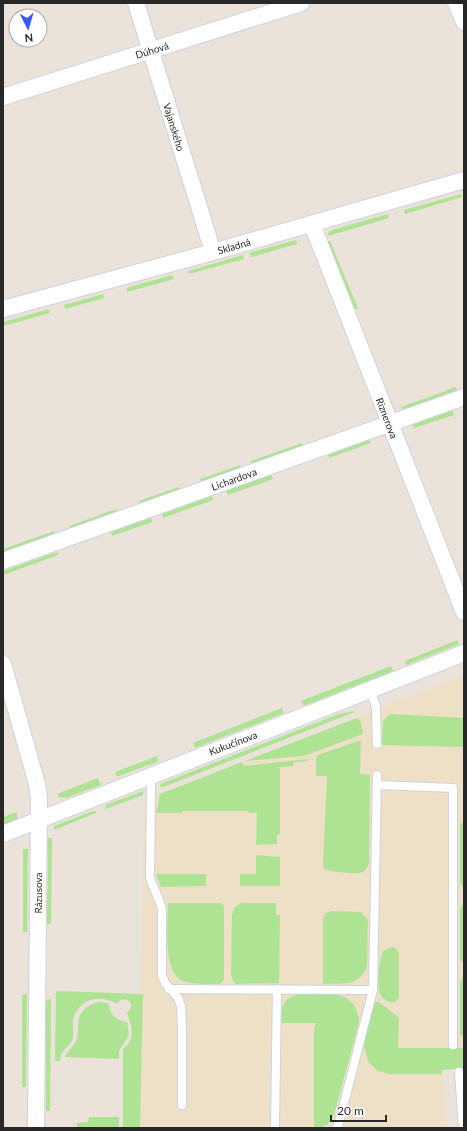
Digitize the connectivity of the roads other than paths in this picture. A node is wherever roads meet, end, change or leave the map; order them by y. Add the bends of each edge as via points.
1 (136, 3) edge
2 (301, 3) edge
3 (456, 3) edge
4 (464, 22) edge
5 (150, 51) junction
6 (3, 97) edge
7 (464, 180) edge
8 (312, 224) junction
9 (213, 252) junction
10 (3, 309) edge
11 (464, 397) edge
12 (389, 424) junction
13 (3, 561) edge
14 (464, 612) edge
15 (464, 653) edge
16 (3, 664) edge
17 (370, 690) junction
18 (377, 744) dead end
19 (377, 775) dead end
20 (148, 776) junction
21 (376, 785) junction
22 (38, 820) junction
23 (3, 834) edge
24 (169, 989) junction
25 (277, 990) junction
26 (373, 990) junction
27 (453, 1045) dead end
28 (458, 1072) dead end
29 (182, 1105) dead end
30 (36, 1128) edge
31 (275, 1128) edge
32 (336, 1128) edge
33 (463, 1128) edge

1 - 5 street, Vajanského
2 - 5 street, Dúhová
3 - 4 street
5 - 6 street, Dúhová
5 - 9 street, Vajanského
7 - 8 street, Skladná
8 - 9 street, Skladná
8 - 12 street, Riznerova
9 - 10 street, Skladná
11 - 12 street, Lichardova
12 - 13 street, Lichardova
12 - 14 street, Riznerova
15 - 17 street, Kukučínova
16 - 22 street, Rázusova via 37,784
17 - 18 lane via 376,707
17 - 20 street, Kukučínova
19 - 21 lane
20 - 22 street, Kukučínova
20 - 24 lane via 151,785 150,878 162,908 162,975
21 - 26 lane
21 - 27 lane via 453,788
22 - 23 street, Kukučínova
22 - 30 street, Rázusova
24 - 25 lane
24 - 29 lane via 178,998 180,1006
25 - 26 lane
25 - 31 lane
26 - 32 lane
28 - 33 lane

